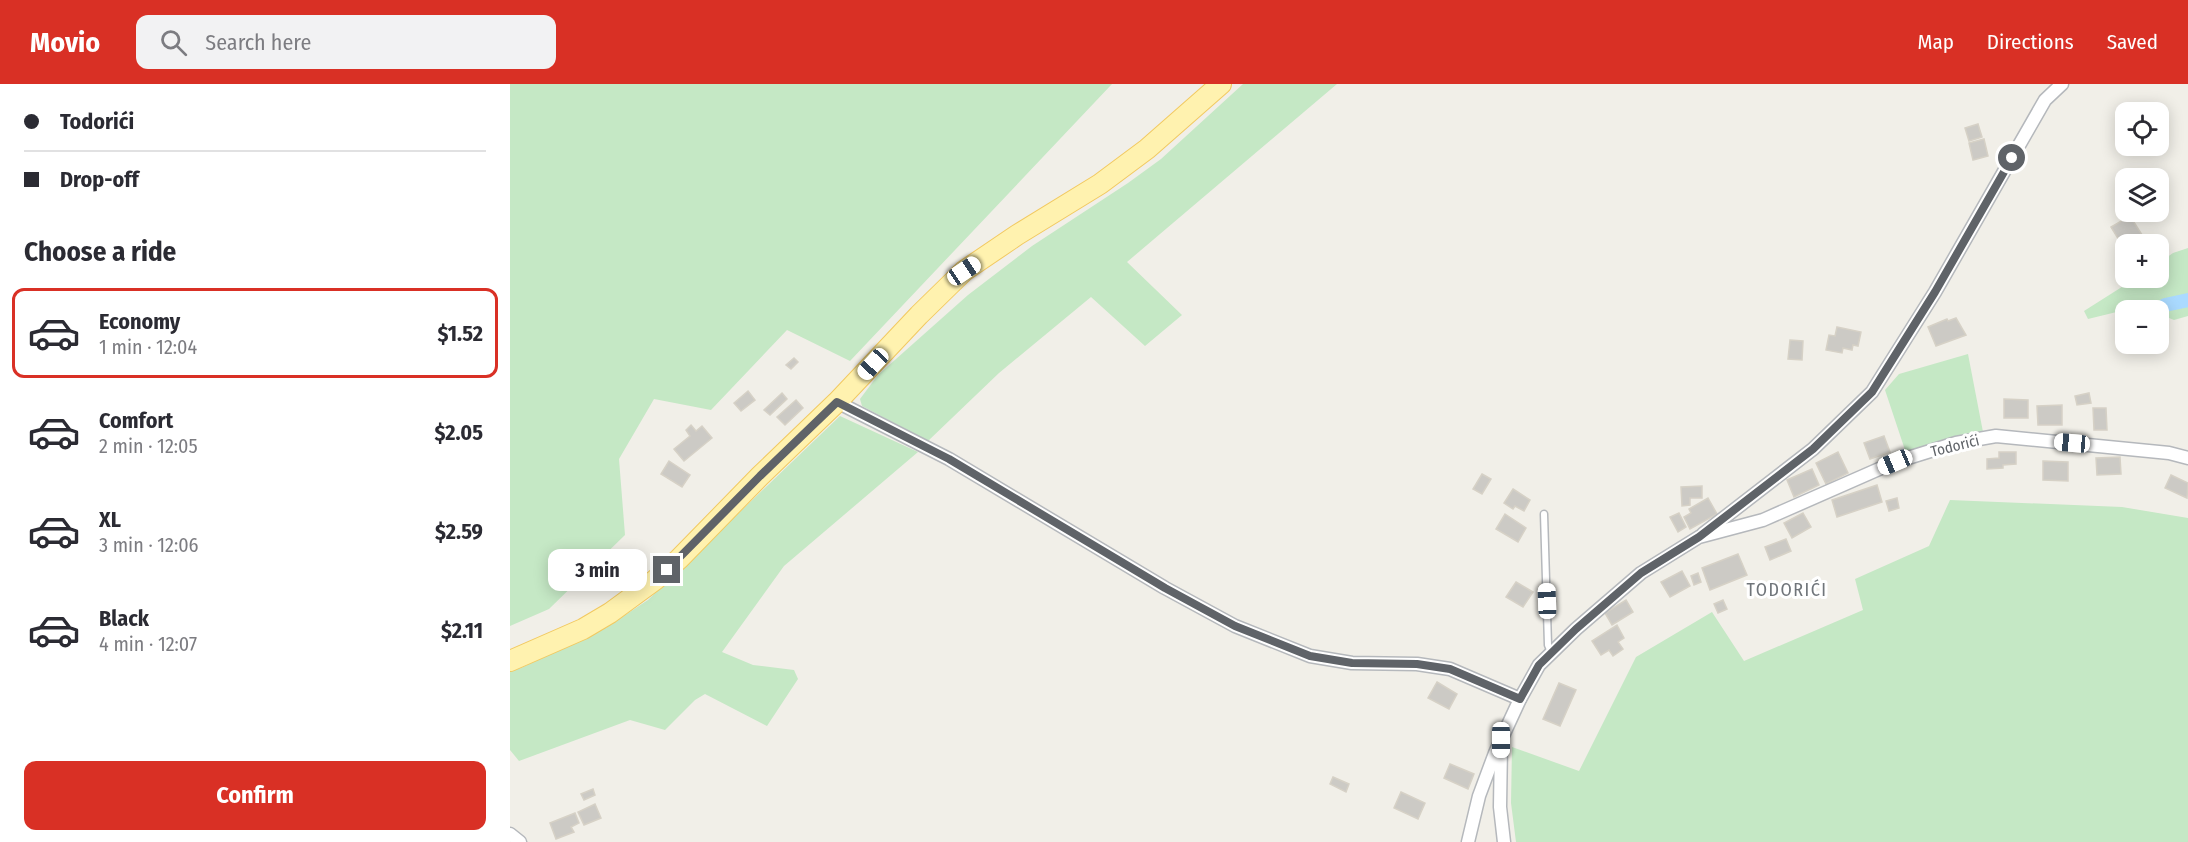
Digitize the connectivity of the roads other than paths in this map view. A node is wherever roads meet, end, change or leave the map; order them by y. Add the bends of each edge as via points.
1 (1221, 84) edge
2 (2062, 84) edge
3 (837, 402) junction
4 (2188, 458) edge
5 (1544, 514) dead end
6 (1699, 537) junction
7 (1551, 652) junction
8 (510, 661) edge
9 (1520, 699) junction
10 (1501, 740) junction
11 (510, 834) edge
12 (520, 842) edge
13 (1468, 842) edge
14 (1504, 842) edge

1 - 3 main road via 1100,184 964,271
2 - 6 street, Todorići via 2045,100 1935,292 1872,392 1813,449
3 - 8 main road via 655,580 583,629
3 - 9 street via 949,459 1165,588 1244,630 1310,656 1352,663 1450,669
4 - 6 street, Todorići via 1996,436 1956,443 1895,462 1763,520
5 - 7 lane
6 - 7 street, Todorići via 1641,573
7 - 9 street, Todorići
9 - 10 street, Todorići
10 - 13 street, Todorići via 1479,796
10 - 14 street
11 - 12 street

